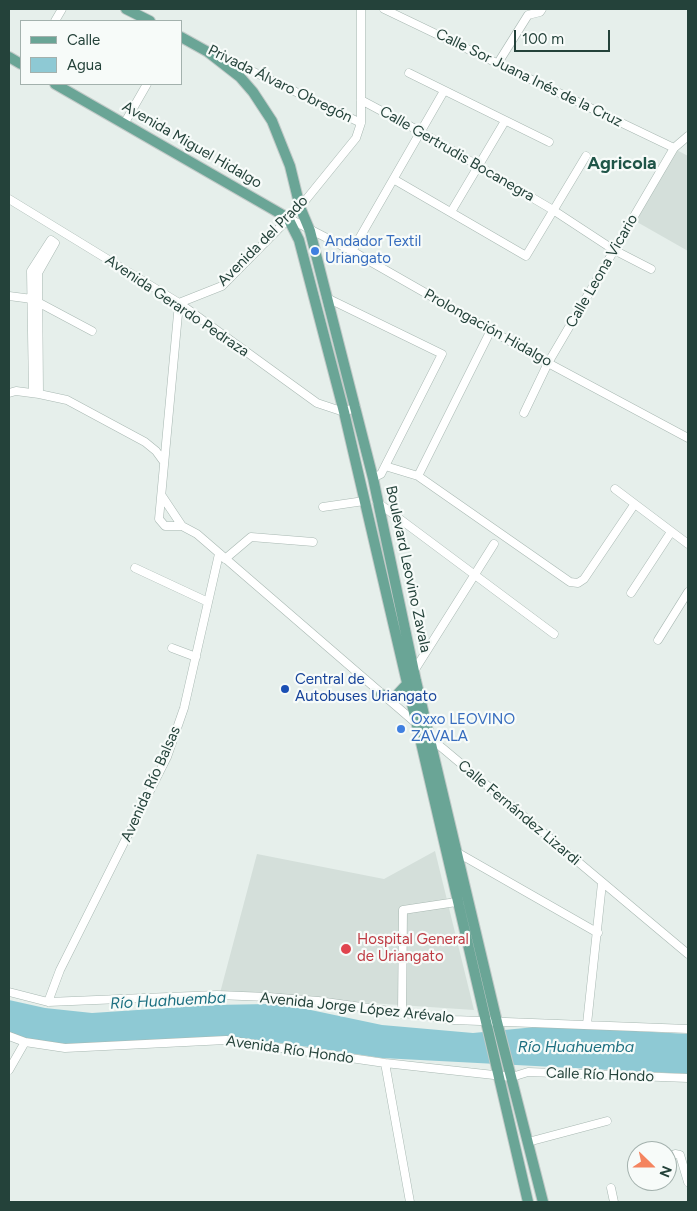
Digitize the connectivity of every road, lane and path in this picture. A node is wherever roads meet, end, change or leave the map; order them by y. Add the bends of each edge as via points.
1 (62, 9) edge
2 (126, 9) edge
3 (361, 9) edge
4 (384, 9) edge
5 (542, 9) edge
6 (56, 20) edge
7 (148, 20) edge
8 (182, 37) edge
9 (199, 45) junction
10 (9, 56) edge
11 (20, 63) edge
12 (498, 63) junction
13 (409, 73) dead end
14 (57, 85) edge
15 (146, 85) edge
16 (444, 91) junction
17 (361, 100) junction
18 (505, 121) junction
19 (361, 123) junction
20 (124, 124) junction
21 (421, 132) junction
22 (688, 136) edge
23 (549, 142) dead end
24 (674, 148) junction
25 (586, 156) dead end
26 (478, 166) junction
27 (395, 180) junction
28 (9, 199) edge
29 (300, 207) junction
30 (553, 210) junction
31 (451, 212) junction
32 (288, 218) junction
33 (310, 231) junction
34 (614, 250) junction
35 (352, 251) junction
36 (651, 269) dead end
37 (9, 296) edge
38 (327, 298) junction
39 (35, 301) junction
40 (179, 304) junction
41 (331, 311) junction
42 (319, 314) junction
43 (492, 330) junction
44 (92, 331) dead end
45 (548, 363) junction
46 (9, 393) edge
47 (36, 393) junction
48 (356, 407) junction
49 (344, 412) junction
50 (524, 412) dead end
51 (688, 438) edge
52 (164, 462) junction
53 (385, 466) junction
54 (418, 476) junction
55 (374, 478) junction
56 (615, 489) dead end
57 (162, 496) junction
58 (364, 500) junction
59 (377, 502) junction
60 (634, 504) junction
61 (323, 507) dead end
62 (182, 526) junction
63 (671, 532) junction
64 (313, 542) dead end
65 (494, 544) dead end
66 (688, 544) edge
67 (222, 556) junction
68 (135, 568) dead end
69 (476, 573) junction
70 (688, 592) edge
71 (631, 593) dead end
72 (208, 602) junction
73 (554, 634) dead end
74 (658, 640) dead end
75 (172, 648) dead end
76 (196, 657) junction
77 (412, 679) junction
78 (381, 694) junction
79 (415, 722) junction
80 (430, 737) junction
81 (458, 853) junction
82 (602, 883) junction
83 (463, 902) junction
84 (598, 933) junction
85 (688, 952) edge
86 (9, 992) edge
87 (48, 1002) junction
88 (402, 1014) junction
89 (492, 1024) junction
90 (587, 1024) junction
91 (688, 1029) edge
92 (9, 1036) edge
93 (24, 1042) junction
94 (385, 1063) junction
95 (9, 1070) edge
96 (498, 1072) junction
97 (511, 1074) junction
98 (688, 1078) edge
99 (607, 1120) dead end
100 (528, 1142) junction
101 (677, 1154) edge
102 (688, 1182) edge
103 (611, 1188) dead end
104 (410, 1202) edge
105 (528, 1202) edge
106 (543, 1202) edge
107 (614, 1202) edge

1 - 6 street
2 - 7 main road
3 - 17 street, Avenida del Prado
4 - 12 street, Calle Sor Juana Inés de la Cruz
5 - 12 street via 528,15
8 - 9 main road, Boulevard Leovino Zavala
9 - 19 street, Privada Álvaro Obregón
9 - 29 main road, Boulevard Leovino Zavala via 240,77 262,103 282,142
10 - 11 main road
12 - 24 street, Calle Sor Juana Inés de la Cruz
13 - 16 street
14 - 20 main road, Avenida Miguel Hidalgo
15 - 20 street
16 - 18 street
16 - 21 street
17 - 19 street, Avenida del Prado
17 - 21 street, Calle Gertrudis Bocanegra
18 - 23 street
18 - 26 street
19 - 29 street, Avenida del Prado via 356,138
20 - 32 main road, Avenida Miguel Hidalgo
21 - 26 street, Calle Gertrudis Bocanegra
21 - 27 street
22 - 24 street, Calle Leona Vicario
24 - 34 street, Calle Leona Vicario
25 - 30 street
26 - 30 street, Calle Gertrudis Bocanegra
26 - 31 street
27 - 31 street
27 - 35 street
28 - 40 street, Avenida Gerardo Pedraza
29 - 32 street, Avenida del Prado
29 - 33 main road, Boulevard Leovino Zavala
30 - 31 street via 526,256
30 - 34 street, Calle Gertrudis Bocanegra
32 - 33 street, Prolongación Hidalgo
32 - 40 street, Avenida del Prado via 222,286
32 - 42 main road, Boulevard Leovino Zavala via 299,240
33 - 35 street, Prolongación Hidalgo
33 - 38 main road, Boulevard Leovino Zavala
34 - 36 street, Calle Gertrudis Bocanegra
34 - 45 street, Calle Leona Vicario
35 - 43 street, Prolongación Hidalgo
37 - 39 street
38 - 41 main road, Boulevard Leovino Zavala
38 - 53 street via 442,354
39 - 39 street via 38,273 55,243 51,240 31,271
39 - 44 street
39 - 47 street
40 - 49 street, Avenida Gerardo Pedraza via 317,403
40 - 52 street
41 - 42 main road
41 - 48 main road, Boulevard Leovino Zavala
42 - 49 main road, Boulevard Leovino Zavala
43 - 45 street, Prolongación Hidalgo
43 - 54 street
45 - 50 street, Calle Leona Vicario
45 - 51 street, Prolongación Hidalgo
46 - 47 street
47 - 52 street via 66,400 156,450
48 - 49 street
48 - 55 main road, Boulevard Leovino Zavala
49 - 58 main road, Boulevard Leovino Zavala
52 - 57 street
53 - 54 street
53 - 55 street
54 - 60 street via 570,582 584,580
55 - 59 main road, Boulevard Leovino Zavala
56 - 60 street
57 - 62 street
57 - 62 street via 159,519 165,526
58 - 61 street
58 - 77 main road, Boulevard Leovino Zavala
59 - 69 street
59 - 77 main road, Boulevard Leovino Zavala
60 - 63 street
62 - 67 street, Calle Fernández Lizardi via 198,534
63 - 66 street
63 - 71 street
64 - 67 street via 251,537
65 - 69 street
67 - 72 street, Avenida Río Balsas
67 - 78 street, Calle Fernández Lizardi
68 - 72 street
69 - 73 street
69 - 77 street
70 - 74 street
72 - 76 street, Avenida Río Balsas
75 - 76 street
76 - 87 street, Avenida Río Balsas via 184,708 167,757 60,970
77 - 78 main road via 395,696
77 - 79 main road, Boulevard Leovino Zavala
77 - 80 main road, Boulevard Leovino Zavala
78 - 79 street, Calle Fernández Lizardi
79 - 80 street, Calle Fernández Lizardi
79 - 83 main road, Boulevard Leovino Zavala
80 - 81 main road, Boulevard Leovino Zavala
80 - 82 street, Calle Fernández Lizardi
81 - 83 main road, Boulevard Leovino Zavala
81 - 84 street
82 - 84 street
82 - 85 street, Calle Fernández Lizardi
83 - 88 street via 404,910
83 - 89 main road, Boulevard Leovino Zavala
84 - 90 street
86 - 87 street, Avenida Jorge López Arévalo
87 - 88 street, Avenida Jorge López Arévalo via 217,995 318,1001
88 - 89 street, Avenida Jorge López Arévalo
89 - 90 street, Avenida Jorge López Arévalo
89 - 96 main road, Boulevard Leovino Zavala
89 - 97 main road, Boulevard Leovino Zavala
90 - 91 street, Avenida Jorge López Arévalo
92 - 93 street, Avenida Río Hondo
93 - 94 street, Avenida Río Hondo via 65,1048 226,1040
93 - 95 street
94 - 96 street, Avenida Río Hondo
94 - 104 street
96 - 97 street, Avenida Río Hondo
96 - 105 main road, Boulevard Leovino Zavala
97 - 98 street, Calle Río Hondo
97 - 100 main road, Boulevard Leovino Zavala
99 - 100 street
100 - 106 main road, Boulevard Leovino Zavala
101 - 102 street via 680,1155
103 - 107 street

